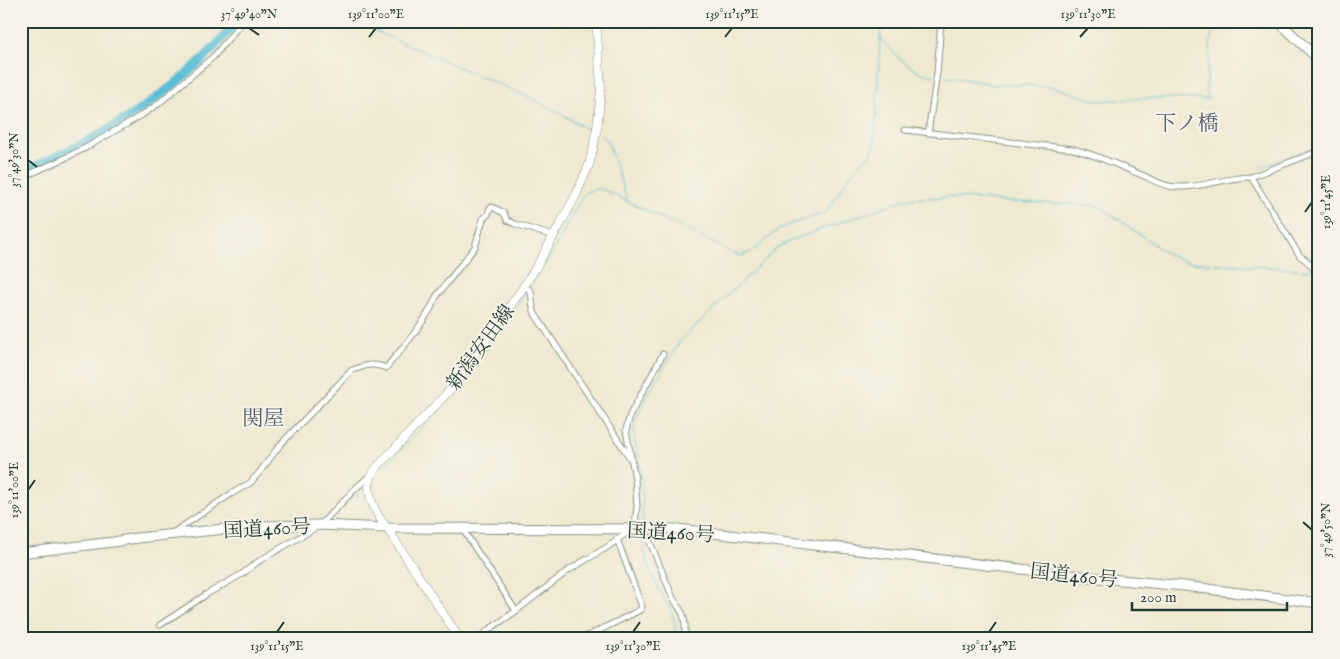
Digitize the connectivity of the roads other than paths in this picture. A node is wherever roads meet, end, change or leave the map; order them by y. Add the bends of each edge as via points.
1 (243, 21) edge
2 (596, 21) edge
3 (941, 21) edge
4 (1278, 21) edge
5 (1319, 60) edge
6 (905, 130) dead end
7 (928, 133) junction
8 (1319, 151) edge
9 (1250, 177) junction
10 (21, 178) edge
11 (554, 236) junction
12 (1319, 284) edge
13 (524, 286) junction
14 (663, 354) dead end
15 (632, 460) junction
16 (373, 473) junction
17 (320, 525) junction
18 (387, 528) junction
19 (462, 528) junction
20 (638, 530) junction
21 (171, 534) junction
22 (617, 539) junction
23 (21, 553) edge
24 (1319, 603) edge
25 (516, 611) junction
26 (160, 625) dead end
27 (459, 638) edge
28 (480, 638) edge
29 (584, 638) edge
30 (684, 638) edge

1 - 10 street via 214,56 158,104 84,148
2 - 11 main road, 新潟安田線 via 602,87 594,150
3 - 7 street
4 - 5 highway
6 - 7 street
7 - 9 street via 1073,149 1178,187
8 - 9 street
9 - 12 street via 1300,256 1308,260
11 - 13 main road, 新潟安田線
11 - 21 street via 515,224 507,220 504,213 490,208 483,219 475,247 386,368 378,364 352,370 280,445 250,483
13 - 15 street via 531,291 535,314
13 - 16 main road, 新潟安田線 via 449,391
14 - 15 street via 630,414 626,430
15 - 20 street via 636,479 635,525
16 - 17 street
16 - 18 main road via 370,497
17 - 18 highway, 国道460号
17 - 21 highway, 国道460号 via 254,526
17 - 26 street
18 - 19 highway, 国道460号
18 - 27 main road
19 - 20 highway, 国道460号
19 - 25 street
20 - 22 street
20 - 24 highway, 国道460号 via 678,529
20 - 30 street via 683,614
21 - 23 highway, 国道460号
22 - 25 street via 569,570
22 - 29 street via 642,607
25 - 28 street

